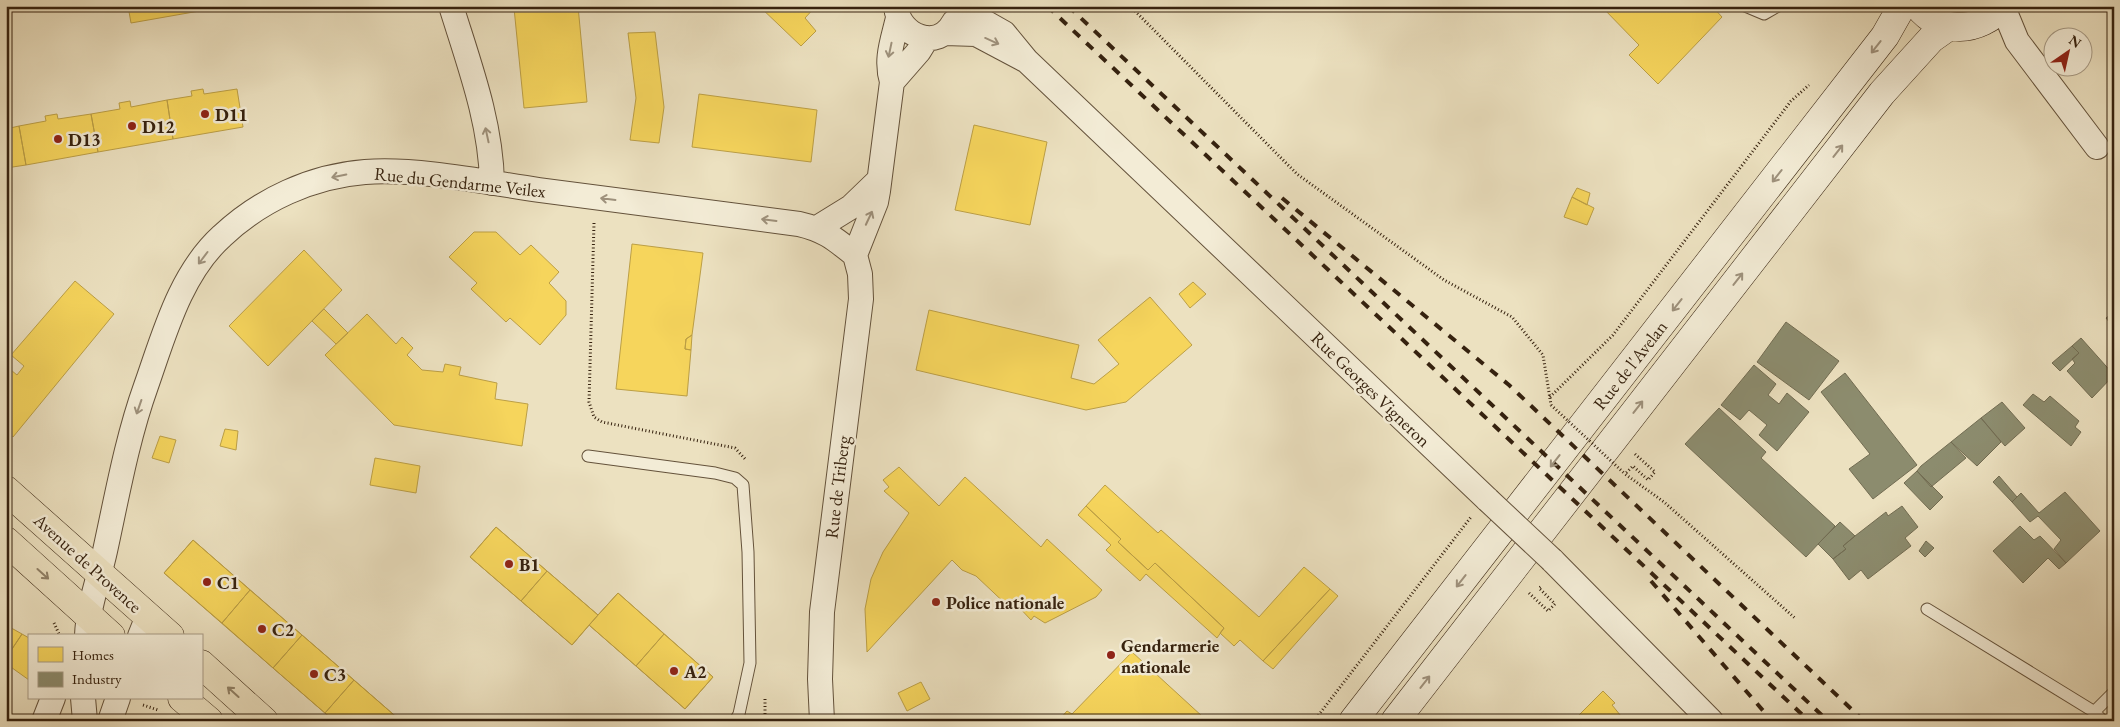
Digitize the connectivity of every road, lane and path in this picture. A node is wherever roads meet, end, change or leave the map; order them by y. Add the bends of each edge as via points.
1 (451, 6) edge
2 (1130, 6) edge
3 (1745, 6) edge
4 (1778, 6) edge
5 (1902, 6) edge
6 (1918, 6) edge
7 (958, 7) edge
8 (2003, 7) edge
9 (897, 12) edge
10 (1948, 27) junction
11 (936, 36) junction
12 (1028, 61) junction
13 (892, 82) junction
14 (1812, 82) dead end
15 (2097, 147) dead end
16 (878, 181) junction
17 (492, 183) junction
18 (818, 228) junction
19 (855, 256) junction
20 (1550, 397) junction
21 (588, 456) dead end
22 (1640, 459) dead end
23 (1626, 474) junction
24 (6, 490) edge
25 (1487, 499) junction
26 (6, 541) edge
27 (100, 573) junction
28 (1539, 588) dead end
29 (1532, 596) dead end
30 (1926, 609) dead end
31 (1796, 618) dead end
32 (87, 625) edge
33 (144, 626) edge
34 (107, 634) edge
35 (165, 634) edge
36 (202, 665) edge
37 (2114, 692) edge
38 (53, 700) edge
39 (83, 700) edge
40 (117, 700) edge
41 (184, 700) edge
42 (2094, 712) junction
43 (44, 721) edge
44 (84, 721) edge
45 (110, 721) edge
46 (209, 721) edge
47 (264, 721) edge
48 (735, 721) edge
49 (822, 721) edge
50 (1314, 721) edge
51 (1353, 721) edge
52 (1395, 721) edge
53 (1711, 721) edge
54 (2103, 721) edge

17 -> 1 street via 491,153 476,86
2 - 20 path via 1297,174 1444,280 1512,317 1543,355
3 - 4 lane via 1764,14
5 -> 51 main road, Rue de l'Avelan via 1884,36
6 - 10 main road via 1935,22
7 - 11 street via 956,17
7 - 12 street, Rue Georges Vigneron via 1004,33
8 - 10 main road via 1979,25
8 - 15 street via 2017,41
9 - 11 street via 909,32
9 -> 13 street via 887,68
52 -> 10 main road, Rue de l'Avelan via 1882,93 1931,39
11 -> 12 street, Rue Georges Vigneron via 976,34
11 - 13 street
12 - 25 street, Rue Georges Vigneron
13 - 16 street
14 - 20 path via 1791,101 1613,335
16 - 18 street via 851,207
19 -> 16 street via 876,202
18 -> 17 street, Rue du Gendarme Veilex
17 -> 27 street, Rue du Gendarme Veilex via 404,173 342,175 289,191 246,216 220,237 188,281 159,349 135,417
18 - 19 street
19 - 49 street, Rue de Triberg via 861,299 822,612
20 - 23 path, bridge via 1551,405
21 - 48 lane via 715,473 736,478 743,484 750,663
22 - 23 path via 1655,472 1648,480 1633,466
23 - 31 path via 1664,502
24 - 27 main road, Avenue de Provence
25 - 50 path
25 - 53 street, Rue Georges Vigneron, bridge
26 -> 32 main road
27 - 32 street, Rue du Gendarme Veilex
27 - 33 main road, Avenue de Provence
28 - 29 path via 1555,604 1548,611
30 - 42 lane
32 - 34 main road
33 - 35 main road, Avenue de Provence
47 -> 36 main road
37 - 42 lane
38 - 43 street
39 - 44 street
40 - 45 street
41 - 46 main road
42 - 54 lane

